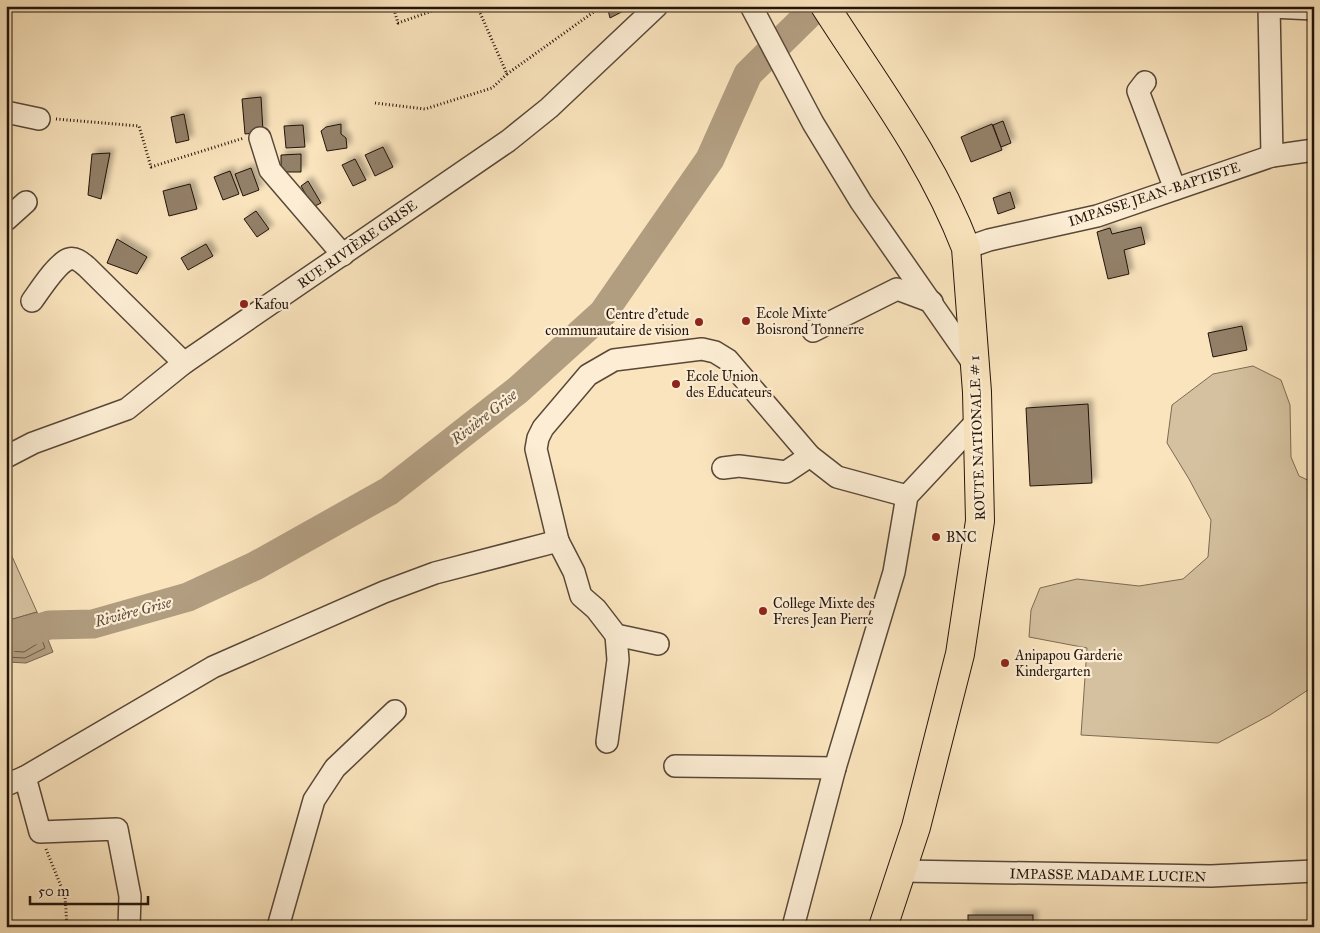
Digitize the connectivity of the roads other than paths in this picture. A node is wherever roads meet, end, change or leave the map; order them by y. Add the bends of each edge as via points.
1 (657, 6) edge
2 (751, 6) edge
3 (825, 6) edge
4 (1269, 7) edge
5 (1314, 9) edge
6 (1145, 82) dead end
7 (6, 112) edge
8 (39, 119) road end
9 (260, 138) road end
10 (1314, 150) edge
11 (1272, 156) junction
12 (1175, 189) junction
13 (26, 202) dead end
14 (6, 220) edge
15 (966, 248) junction
16 (344, 255) junction
17 (32, 301) dead end
18 (932, 302) junction
19 (812, 331) dead end
20 (184, 363) junction
21 (975, 366) junction
22 (978, 420) junction
23 (810, 456) junction
24 (6, 458) edge
25 (723, 468) dead end
26 (907, 496) junction
27 (558, 541) junction
28 (616, 634) junction
29 (658, 644) dead end
30 (395, 711) dead end
31 (607, 742) dead end
32 (676, 766) dead end
33 (836, 768) junction
34 (16, 781) edge
35 (902, 871) junction
36 (1314, 871) edge
37 (129, 927) edge
38 (278, 927) edge
39 (793, 927) edge
40 (883, 927) edge

1 - 16 street, RUE RIVIÈRE GRISE via 549,108 508,141
2 - 18 street via 813,122 862,202
3 - 15 main road, ROUTE NATIONALE # 1 via 916,142 946,199
4 - 5 street
4 - 11 street
6 - 12 street via 1138,91
7 - 8 street
9 - 16 street via 270,170
10 - 11 street, IMPASSE JEAN-BAPTISTE
11 - 12 street, IMPASSE JEAN-BAPTISTE
12 - 15 street, IMPASSE JEAN-BAPTISTE via 1097,216
13 - 14 street
15 - 21 main road, ROUTE NATIONALE # 1
16 - 20 street, RUE RIVIÈRE GRISE
17 - 20 street via 62,264 76,259
18 - 19 street via 897,289
18 - 21 street
20 - 24 street, RUE RIVIÈRE GRISE via 127,409 33,443
21 - 22 main road, ROUTE NATIONALE # 1
22 - 26 street
22 - 35 main road, ROUTE NATIONALE # 1 via 980,521 960,654
23 - 25 street via 786,472 739,466
23 - 26 street via 837,477
23 - 27 street via 728,360 715,352 702,350 614,360 588,375 538,438 536,449
26 - 33 street via 894,572
27 - 28 street via 574,572 581,596
27 - 34 street via 435,573 374,596 214,668
28 - 29 street
28 - 31 street via 618,660
30 - 38 street via 335,768 314,800
32 - 33 street
33 - 39 street
34 - 37 street via 40,832 117,829 130,896
35 - 36 street, IMPASSE MADAME LUCIEN via 1211,876
35 - 40 main road, ROUTE NATIONALE # 1

